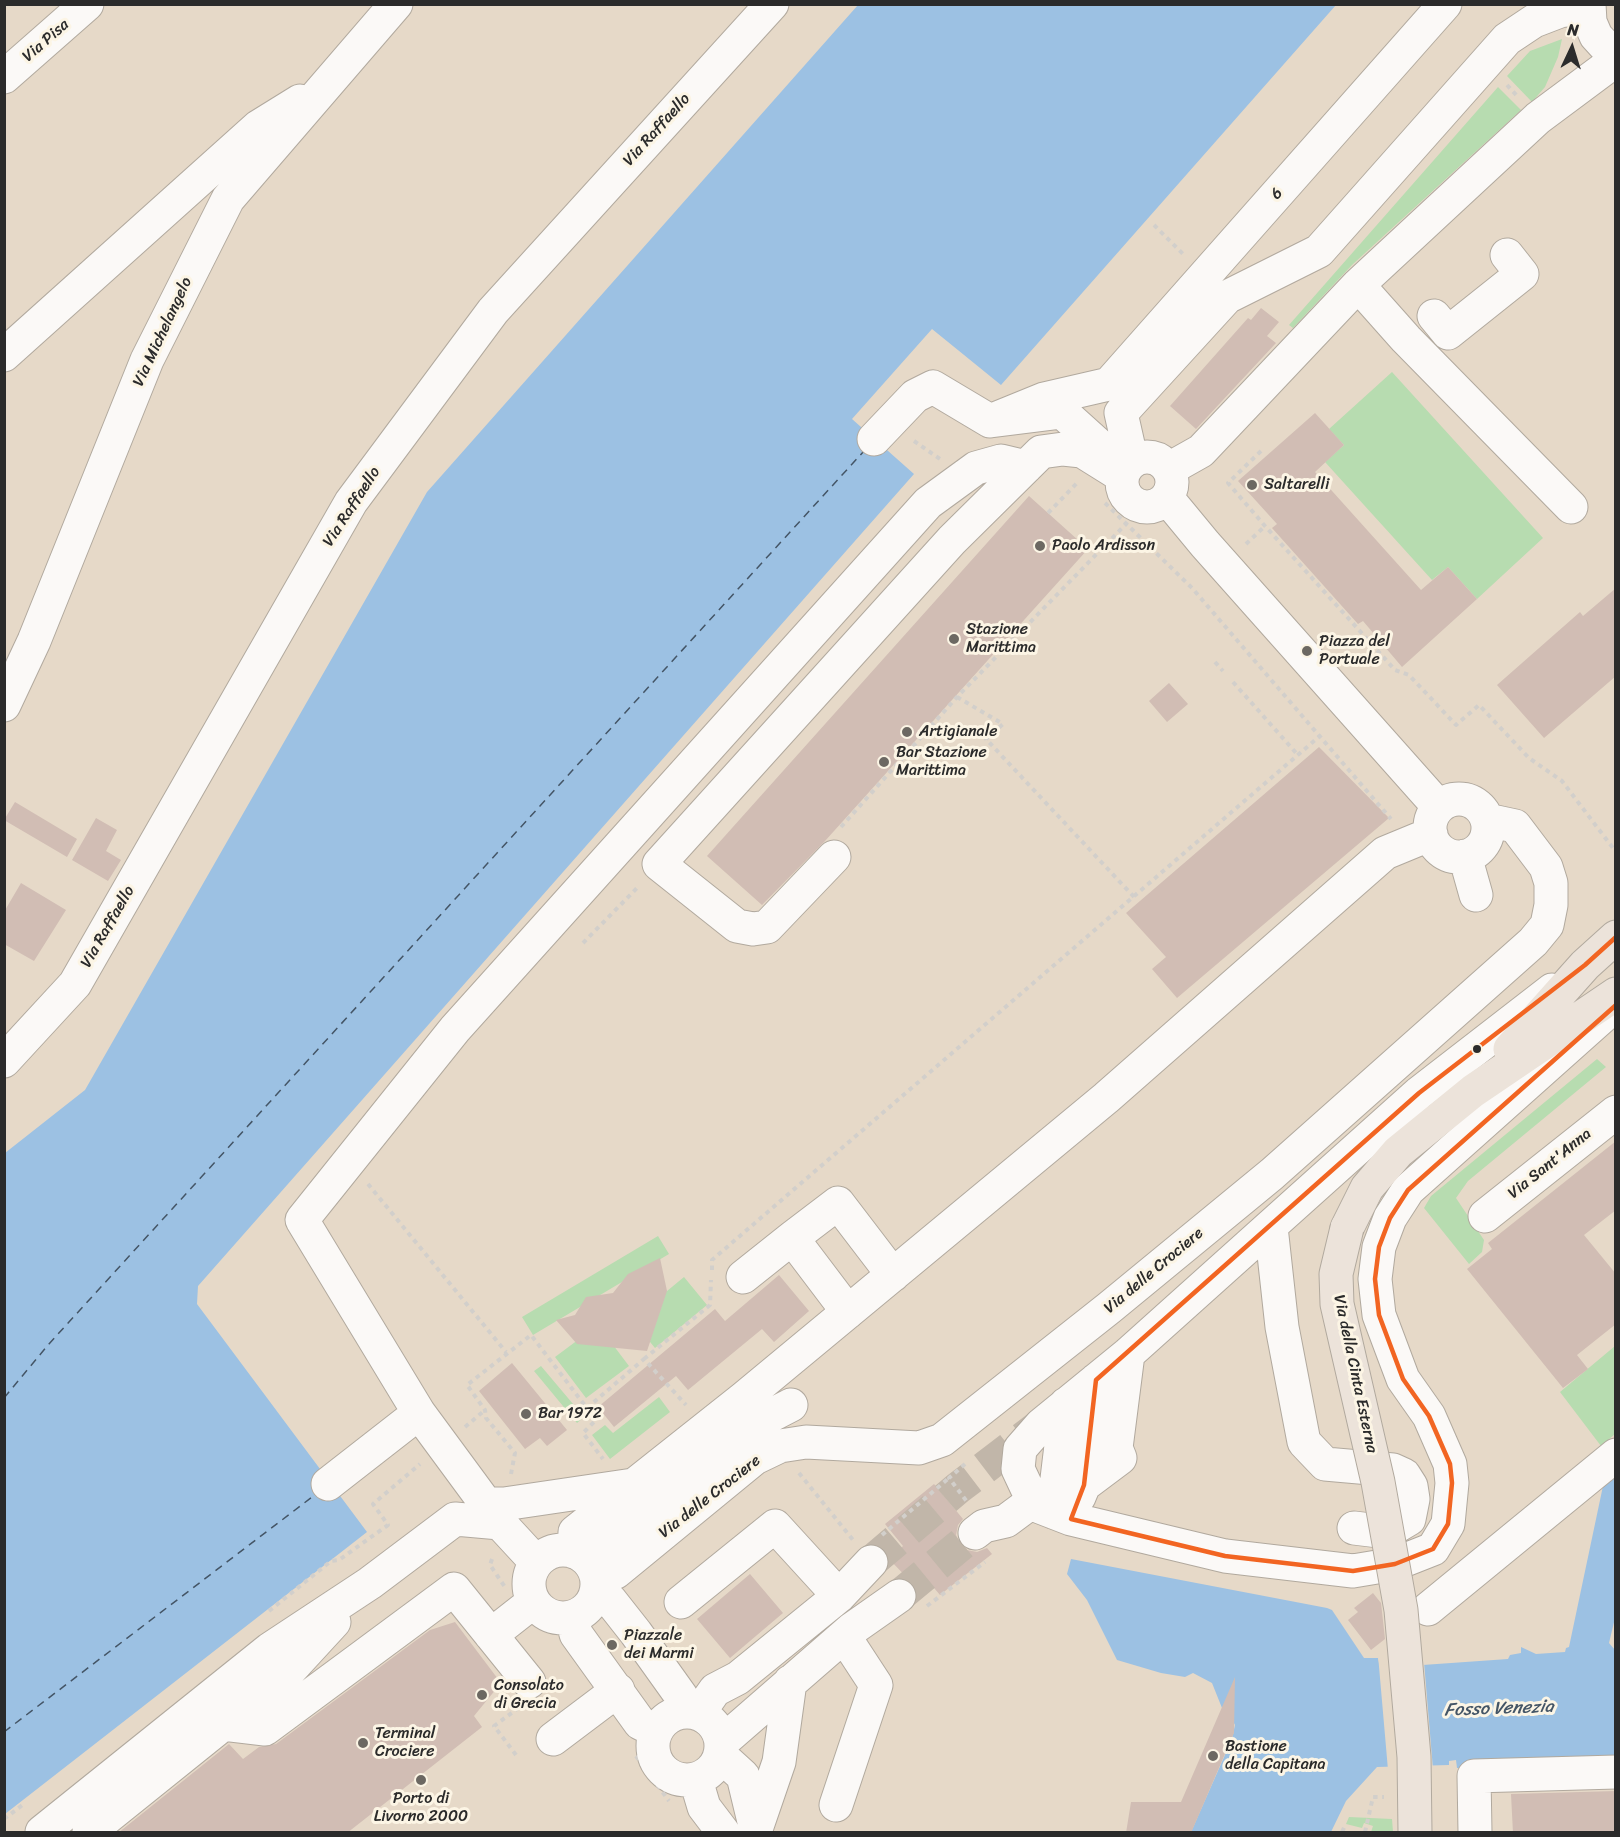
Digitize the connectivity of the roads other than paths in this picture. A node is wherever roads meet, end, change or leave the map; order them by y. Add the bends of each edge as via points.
1 (87, 4) edge
2 (396, 4) edge
3 (772, 4) edge
4 (1445, 4) edge
5 (1589, 6) edge
6 (1616, 59) edge
7 (4, 76) edge
8 (322, 88) junction
9 (1507, 255) dead end
10 (1358, 285) junction
11 (1434, 315) dead end
12 (4, 356) edge
13 (990, 421) junction
14 (874, 439) dead end
15 (1026, 467) junction
16 (1121, 477) junction
17 (1168, 483) junction
18 (1571, 507) dead end
19 (4, 705) edge
20 (1435, 820) junction
21 (1487, 820) junction
22 (1465, 856) junction
23 (834, 857) road end
24 (1476, 895) dead end
25 (1616, 937) edge
26 (1585, 965) junction
27 (1616, 994) edge
28 (1616, 1005) edge
29 (4, 1061) edge
30 (1473, 1091) junction
31 (1616, 1112) edge
32 (1485, 1216) dead end
33 (1271, 1227) junction
34 (792, 1238) junction
35 (893, 1275) junction
36 (743, 1277) dead end
37 (848, 1312) junction
38 (1128, 1354) junction
39 (1096, 1380) junction
40 (791, 1405) dead end
41 (419, 1413) junction
42 (1616, 1455) edge
43 (328, 1484) dead end
44 (635, 1484) junction
45 (1084, 1485) junction
46 (1052, 1511) junction
47 (493, 1513) junction
48 (1354, 1528) dead end
49 (994, 1534) tunnel mouth
50 (875, 1550) tunnel mouth
51 (536, 1562) junction
52 (588, 1571) junction
53 (370, 1583) junction
54 (839, 1596) junction
55 (900, 1596) tunnel mouth
56 (533, 1602) junction
57 (681, 1602) dead end
58 (1428, 1609) dead end
59 (572, 1617) junction
60 (490, 1635) junction
61 (844, 1636) junction
62 (529, 1682) dead end
63 (790, 1682) junction
64 (618, 1690) junction
65 (692, 1713) junction
66 (223, 1724) junction
67 (656, 1731) junction
68 (553, 1739) dead end
69 (721, 1749) junction
70 (1616, 1772) edge
71 (696, 1780) junction
72 (836, 1805) dead end
73 (756, 1831) edge
74 (42, 1833) edge
75 (89, 1833) edge
76 (723, 1833) edge
77 (1415, 1833) edge
78 (1475, 1833) edge

1 - 7 street, Via Pisa
2 - 8 street, Via Michelangelo
3 - 29 street, Via Raffaello via 493,310 351,502 75,984
4 - 13 street, 6 via 1109,384 1044,399
5 - 6 street via 1596,36
5 - 16 street via 1534,21 1507,39 1319,251 1227,297 1121,413
6 - 10 street via 1538,118
8 - 12 street via 258,127
8 - 19 street, Via Michelangelo via 228,199 147,360 34,641
9 - 11 street via 1522,274 1448,333
10 - 17 street
10 - 18 street
13 - 14 street via 933,387 915,396
13 - 16 street via 1062,412
15 - 16 street via 1041,452 1070,450 1082,452
15 - 23 street via 952,540 659,864 737,926 753,929 767,927
15 - 41 street via 1001,461 976,468 928,503 455,1029 302,1220
16 - 17 street via 1141,457 1152,457 1161,461
16 - 17 street via 1125,494 1140,507 1159,505
17 - 20 street via 1205,544
20 - 21 street via 1450,801 1462,799 1474,803
20 - 22 street via 1443,852
20 - 35 street via 1385,853 1166,1048
21 - 22 street via 1484,843
21 - 52 street, Via delle Crociere via 1515,826 1546,867 1551,883 1547,925 1533,942 1272,1174 942,1440 919,1448 806,1442 780,1446 755,1458 616,1572
22 - 24 street
25 - 26 main road, Via della Cinta Esterna
26 - 30 main road, Via della Cinta Esterna
26 - 33 street, Via della Cinta Esterna via 1419,1094
27 - 30 main road, Via della Cinta Esterna
28 - 46 street via 1408,1190 1390,1218 1379,1247 1379,1315 1403,1379 1429,1416 1450,1464 1448,1524 1432,1549 1395,1564 1353,1571 1225,1556
30 - 77 main road, Via della Cinta Esterna, bridge via 1381,1169 1359,1200 1347,1228 1336,1274 1337,1304 1378,1482 1401,1610 1414,1757
31 - 32 street, Via Sant'Anna
33 - 38 street, Via della Cinta Esterna
33 - 48 street via 1282,1327 1304,1442 1325,1464 1393,1470 1404,1475 1411,1486 1409,1520 1387,1532
34 - 35 street via 838,1203
34 - 36 street
34 - 37 street
35 - 37 street
37 - 44 street
38 - 39 street, Via della Cinta Esterna
38 - 45 street via 1116,1448 1120,1458
39 - 45 street
39 - 46 street, Via della Cinta Esterna via 1041,1425 1020,1449 1018,1468
40 - 52 street via 762,1420
41 - 43 street
41 - 47 street
42 - 58 street
44 - 47 street via 504,1504
44 - 52 street via 575,1532
45 - 46 street
46 - 49 street
47 - 51 street
47 - 53 street via 455,1519
50 - 54 street
51 - 52 street via 558,1550
51 - 56 street via 528,1581
52 - 59 street via 592,1604
52 - 65 street
53 - 66 street via 288,1672
53 - 74 street via 270,1649
54 - 57 street via 776,1526
54 - 65 street via 738,1678 716,1690
55 - 61 street
56 - 59 street via 550,1616
56 - 60 street
59 - 64 street via 576,1634
60 - 62 street
60 - 66 street via 454,1589 265,1730
61 - 63 street
61 - 72 street via 876,1685
63 - 69 street
63 - 73 street via 779,1762
64 - 67 street via 640,1723
64 - 68 street
65 - 67 street via 668,1717
65 - 69 street via 714,1725
66 - 75 street
67 - 71 street via 652,1742 657,1764 674,1778
69 - 71 street via 707,1774
69 - 73 street via 743,1776
70 - 78 street via 1474,1776
71 - 76 street via 704,1807

